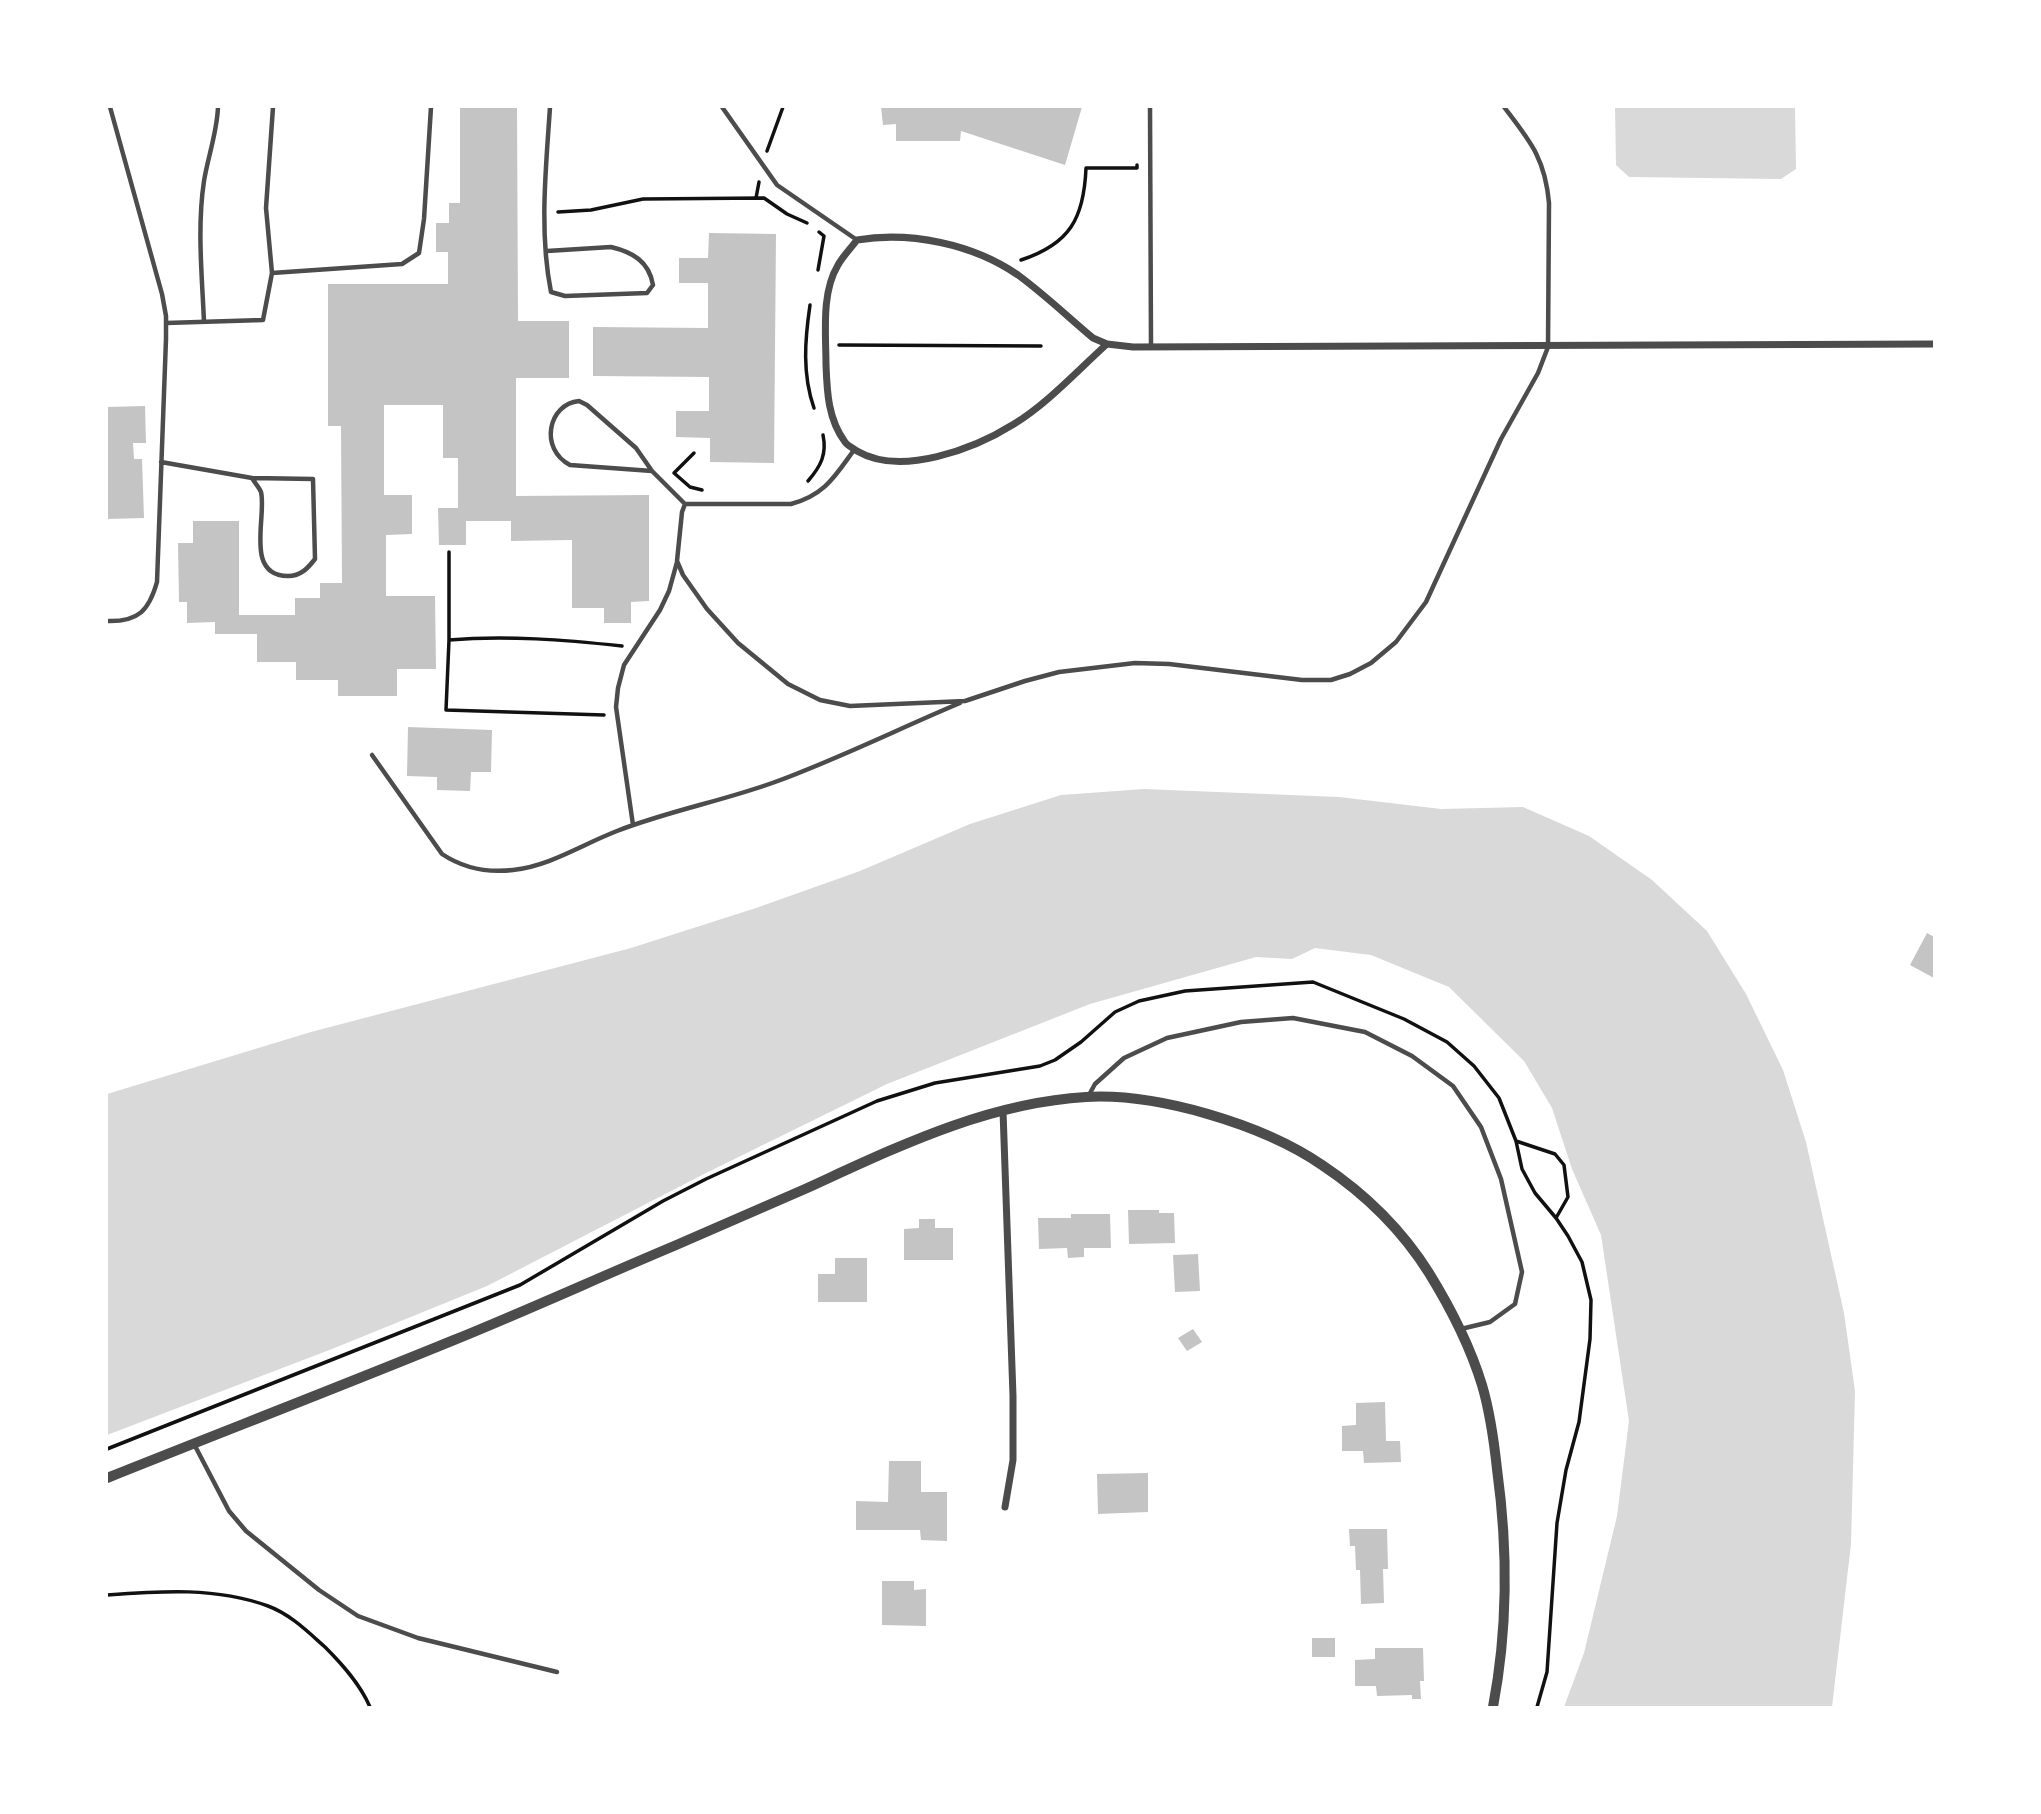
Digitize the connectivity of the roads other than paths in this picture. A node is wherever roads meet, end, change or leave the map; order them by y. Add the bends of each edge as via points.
1 (110, 107) edge
2 (218, 107) edge
3 (273, 107) edge
4 (431, 107) edge
5 (551, 107) edge
6 (722, 107) edge
7 (1150, 107) edge
8 (1504, 107) edge
9 (857, 240) junction
10 (547, 251) junction
11 (271, 273) junction
12 (204, 322) junction
13 (166, 323) junction
14 (1107, 344) junction
15 (1934, 344) edge
16 (1151, 347) junction
17 (1548, 347) junction
18 (854, 449) junction
19 (161, 462) junction
20 (652, 471) junction
21 (251, 478) junction
22 (685, 504) junction
23 (677, 561) junction
24 (107, 621) edge
25 (965, 701) junction
26 (372, 755) dead end
27 (634, 825) junction
28 (1088, 1097) junction
29 (1003, 1111) junction
30 (1460, 1329) junction
31 (194, 1443) junction
32 (107, 1478) edge
33 (1004, 1507) dead end
34 (558, 1672) dead end
35 (1493, 1707) edge

1 - 13 lane
2 - 12 lane via 204,181
3 - 11 lane via 267,208
4 - 11 lane via 419,253 402,264
5 - 10 lane via 544,195
6 - 9 lane via 777,185
7 - 16 lane
8 - 17 lane via 1531,142 1547,181
9 - 14 street via 877,236 914,239 986,257 1016,274 1093,338
9 - 18 street via 836,267 828,297 826,345 827,397 834,424
10 - 10 lane via 551,292 565,296 647,293 653,285 643,263 620,249
11 - 12 lane via 263,320
12 - 13 lane
13 - 19 lane
14 - 16 street
14 - 18 street via 1027,415 993,437 931,458 894,461 868,457
15 - 17 street
16 - 17 street
17 - 25 lane via 1426,602 1396,642 1371,663 1331,680 1169,664 1101,666 1059,672
18 - 22 lane via 833,479 808,499 778,504
19 - 21 lane
19 - 24 lane via 157,582 151,604 129,619
20 - 20 lane via 636,448 587,405 579,401 561,407 550,438 559,460 570,465
20 - 22 lane
21 - 21 lane via 313,480 315,559 297,575 276,574 261,555 261,491
22 - 23 lane
23 - 25 lane via 707,609 738,643 788,684 820,700 850,706
23 - 27 lane via 660,610 624,665 618,688 617,715
25 - 27 lane via 775,782
26 - 27 lane via 442,854 472,868 513,870 534,865
28 - 29 street
28 - 30 street via 1156,1101 1204,1113 1320,1163 1413,1248
28 - 30 lane via 1096,1083 1124,1058 1167,1038 1241,1022 1293,1018 1365,1032 1412,1056 1454,1086 1482,1127 1502,1179 1522,1272 1515,1304 1490,1322
29 - 31 street via 903,1144 457,1339
29 - 33 street via 1013,1448
30 - 35 street via 1482,1382 1503,1510 1505,1622
31 - 32 street
31 - 34 lane via 229,1511 246,1531 358,1616 418,1638

